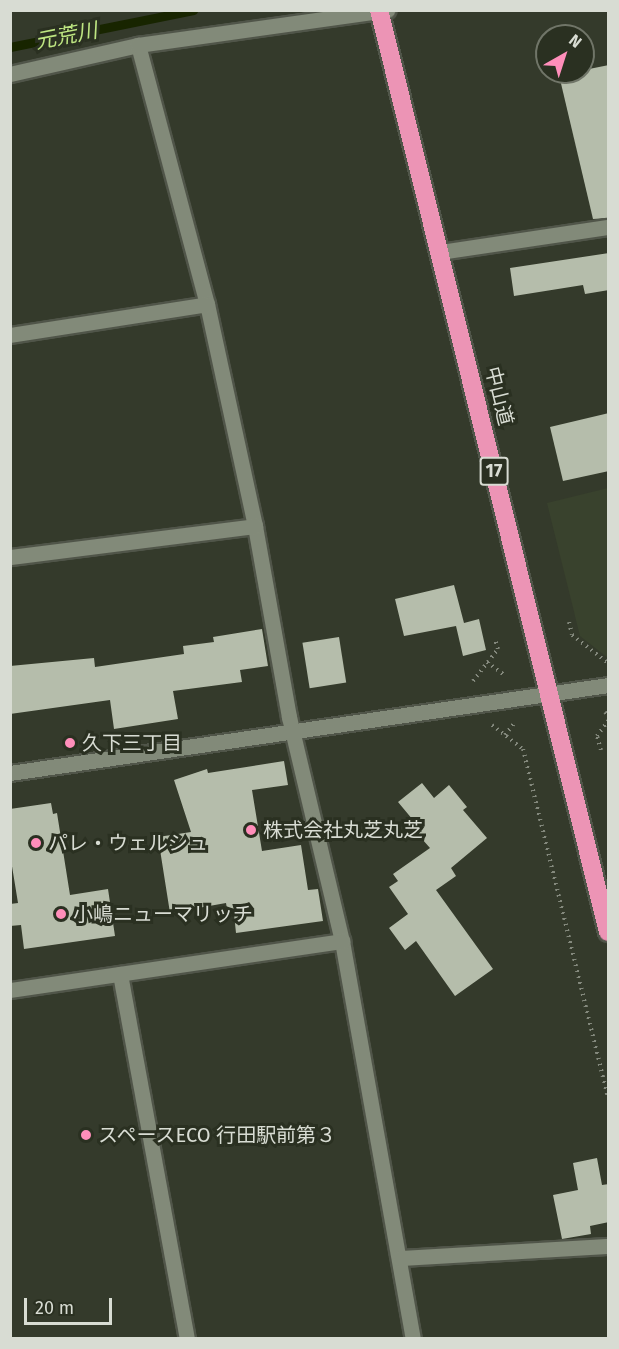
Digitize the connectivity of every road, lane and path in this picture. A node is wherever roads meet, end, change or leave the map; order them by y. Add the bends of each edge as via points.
1 (382, 12) edge
2 (138, 45) junction
3 (10, 74) edge
4 (609, 227) edge
5 (440, 252) junction
6 (207, 304) junction
7 (10, 335) edge
8 (255, 526) junction
9 (10, 557) edge
10 (569, 622) dead end
11 (495, 640) dead end
12 (498, 649) dead end
13 (600, 656) junction
14 (488, 662) dead end
15 (609, 663) edge
16 (593, 665) dead end
17 (504, 675) dead end
18 (609, 685) edge
19 (549, 693) junction
20 (516, 721) dead end
21 (609, 722) edge
22 (292, 731) junction
23 (505, 735) dead end
24 (523, 749) dead end
25 (601, 750) dead end
26 (10, 773) edge
27 (609, 932) edge
28 (342, 941) junction
29 (120, 974) junction
30 (10, 990) edge
31 (609, 1098) edge
32 (609, 1246) edge
33 (400, 1258) junction
34 (187, 1338) edge
35 (413, 1338) edge

1 - 2 street
1 - 5 highway, 中山道 / 17
2 - 3 street
2 - 6 street
4 - 5 street
5 - 19 highway, 中山道 / 17
6 - 7 street
6 - 8 street
8 - 9 street
8 - 22 street
10 - 13 path via 572,635
11 - 12 path
13 - 15 path
13 - 16 path
14 - 17 path
18 - 19 street
19 - 22 street
19 - 27 highway, 中山道 / 17
20 - 23 path
21 - 25 path via 597,736
22 - 26 street
22 - 28 street
24 - 31 path
28 - 29 street
28 - 33 street
29 - 30 street
29 - 34 street
32 - 33 street
33 - 35 street

